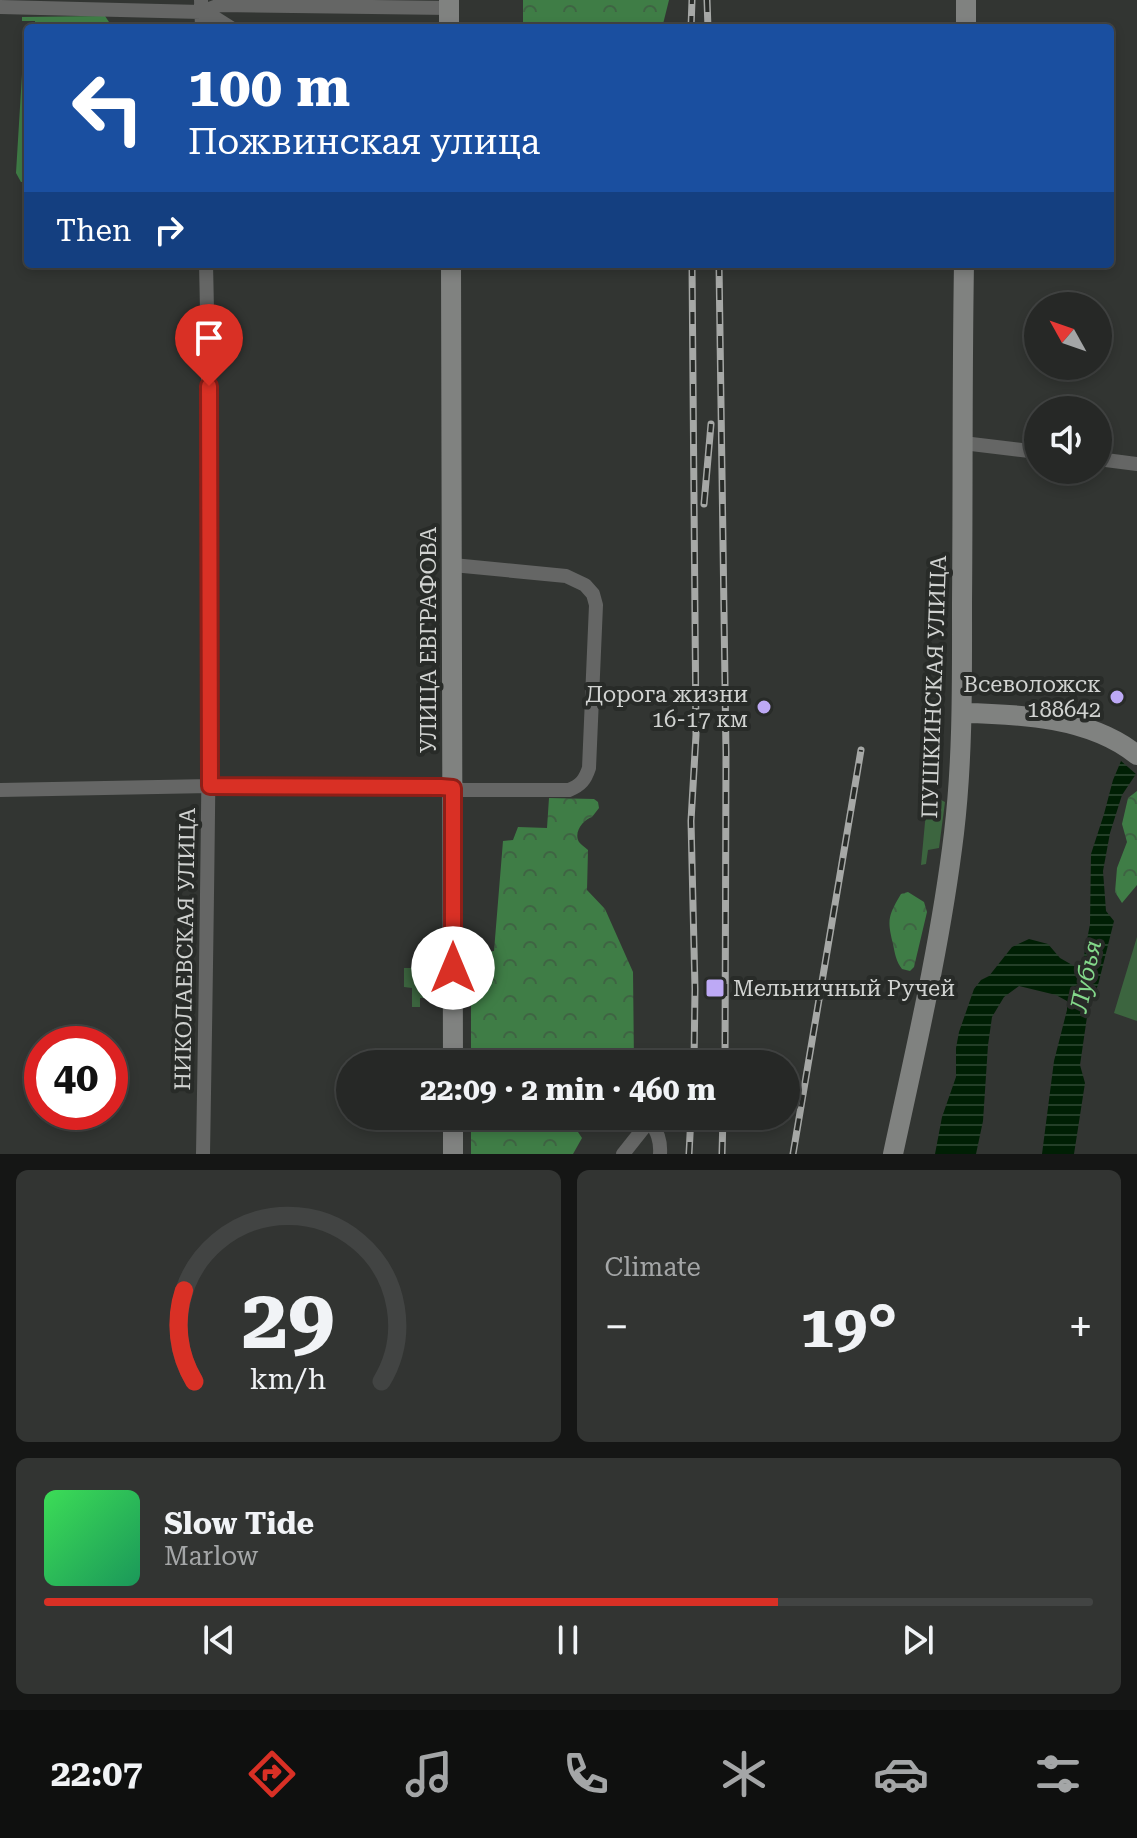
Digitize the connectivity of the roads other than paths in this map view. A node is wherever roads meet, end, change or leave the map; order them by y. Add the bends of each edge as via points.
1 (966, 0) edge
2 (201, 6) edge
3 (0, 7) edge
4 (449, 12) edge
5 (225, 24) edge
6 (966, 24) edge
7 (206, 268) edge
8 (451, 268) edge
9 (964, 268) edge
10 (963, 443) junction
11 (1024, 450) edge
12 (1112, 461) edge
13 (1137, 464) edge
14 (453, 565) junction
15 (962, 713) junction
16 (1132, 751) edge
17 (210, 786) junction
18 (453, 788) junction
19 (0, 790) edge
20 (453, 1050) edge
21 (453, 1130) edge
22 (203, 1154) edge
23 (453, 1154) edge
24 (623, 1154) edge
25 (660, 1154) edge
26 (893, 1154) edge

1 - 6 street
2 - 3 street
2 - 4 street
2 - 5 street
7 - 17 street, НИКОЛАЕВСКАЯ УЛИЦА
8 - 14 street, УЛИЦА ЕВГРАФОВА
9 - 10 street, ПУШКИНСКАЯ УЛИЦА
10 - 11 street
10 - 15 street, ПУШКИНСКАЯ УЛИЦА
12 - 13 street
14 - 18 street, УЛИЦА ЕВГРАФОВА
14 - 18 street via 566,576 585,585 596,605 586,778 569,790
15 - 16 street via 1046,719 1098,732
15 - 26 street, ПУШКИНСКАЯ УЛИЦА via 946,887
17 - 18 street
17 - 19 street
17 - 22 street, НИКОЛАЕВСКАЯ УЛИЦА
18 - 20 street, УЛИЦА ЕВГРАФОВА
21 - 23 street
24 - 25 street via 650,1120 661,1143

